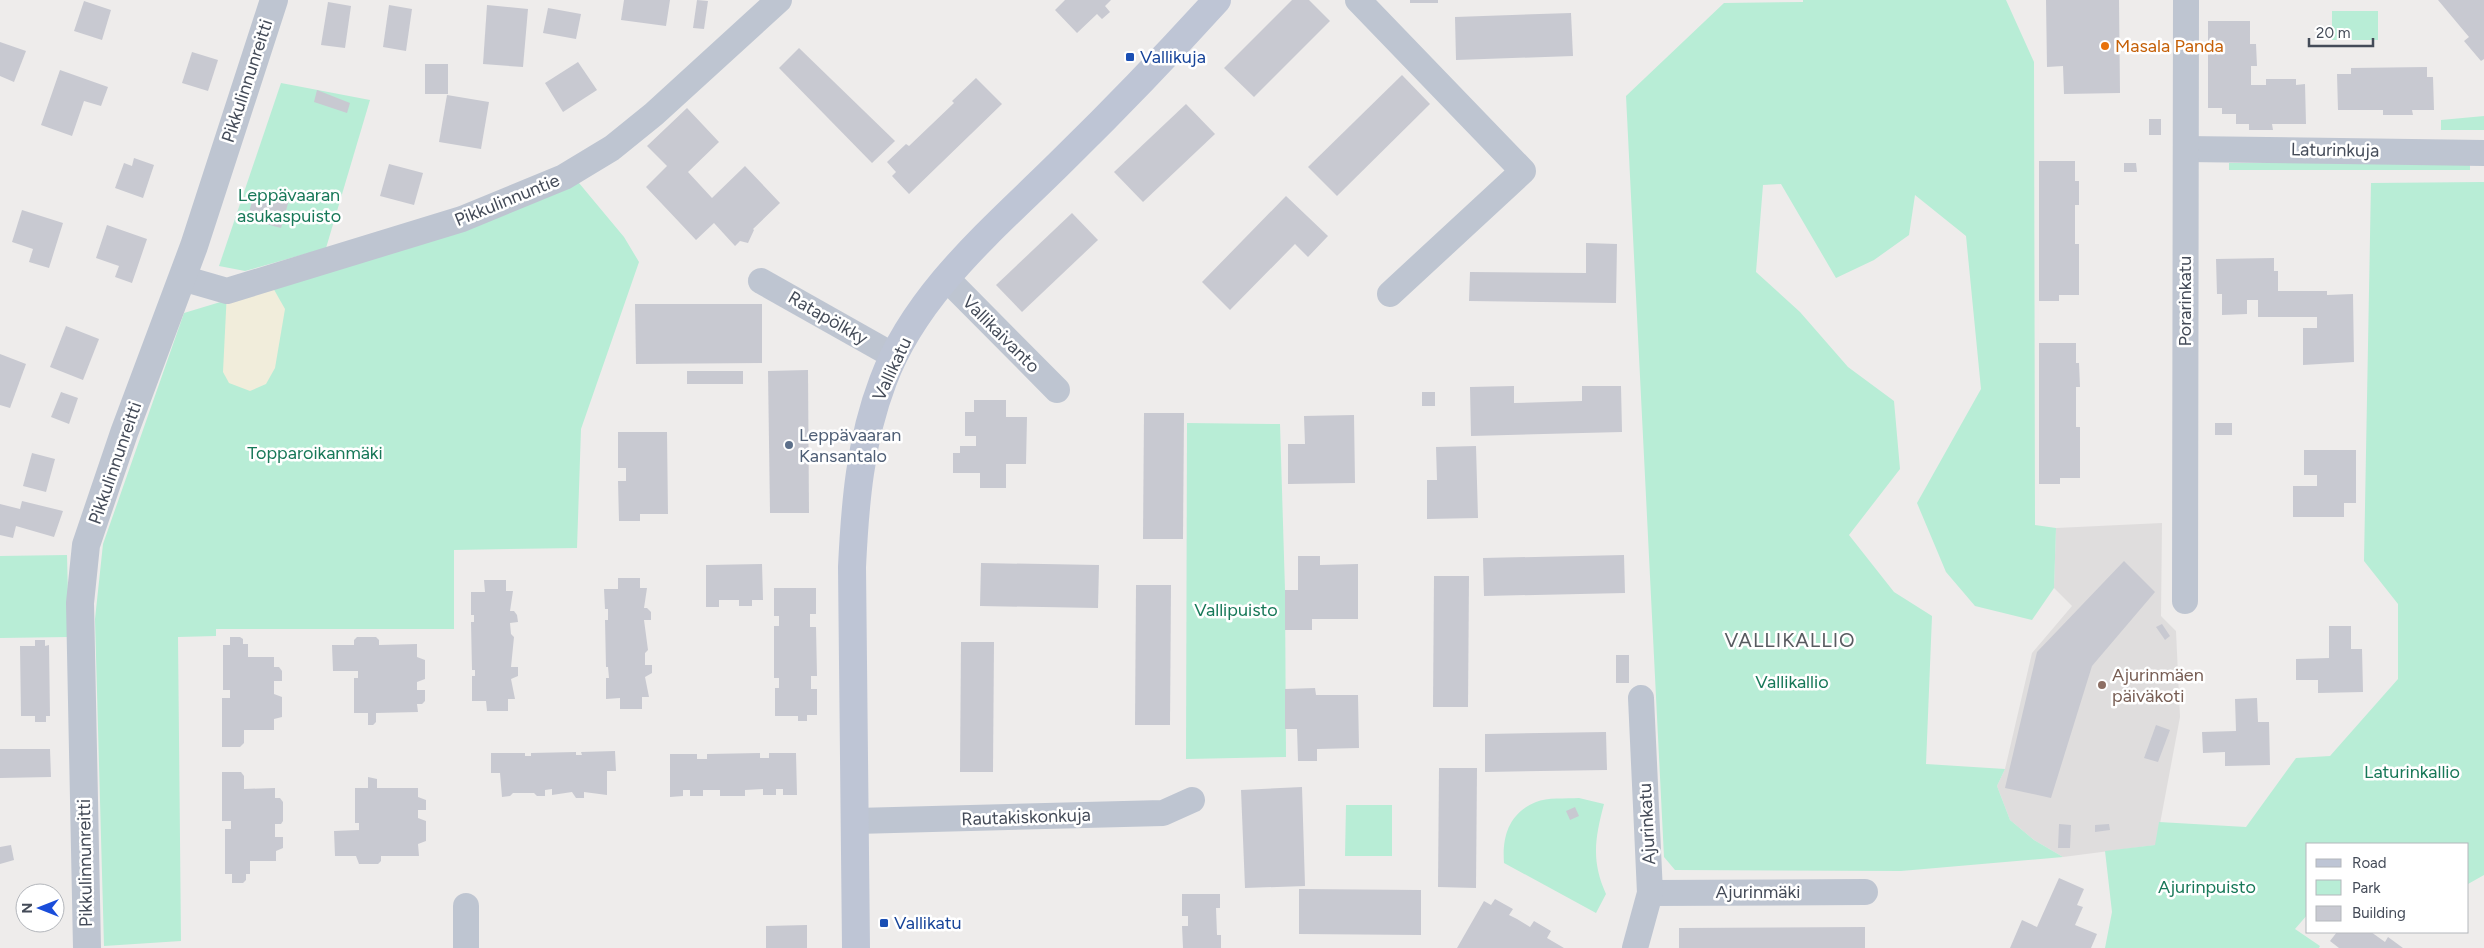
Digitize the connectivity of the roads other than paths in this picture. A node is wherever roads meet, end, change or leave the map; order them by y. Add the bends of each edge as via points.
1 (274, 0) edge
2 (779, 0) edge
3 (1216, 0) edge
4 (1358, 0) edge
5 (2186, 0) edge
6 (2186, 149) junction
7 (2484, 153) edge
8 (182, 278) junction
9 (946, 278) junction
10 (761, 281) dead end
11 (1390, 294) dead end
12 (894, 356) junction
13 (1058, 390) dead end
14 (2184, 601) dead end
15 (1641, 698) dead end
16 (1192, 800) dead end
17 (856, 821) junction
18 (1865, 892) dead end
19 (1650, 893) junction
20 (466, 906) dead end
21 (87, 948) edge
22 (466, 948) edge
23 (856, 948) edge
24 (1636, 948) edge

1 - 8 street, Pikkulinnunreitti
2 - 8 street, Pikkulinnuntie via 654,114 612,148 564,177 462,219 227,291
3 - 9 main road, Vallikatu via 1146,76
4 - 11 street via 1523,171
5 - 6 street, Porarinkatu
6 - 7 street, Laturinkuja
6 - 14 street, Porarinkatu
8 - 21 street, Pikkulinnunreitti via 86,545 80,603
9 - 12 main road, Vallikatu
9 - 13 street, Vallikaivanto
10 - 12 street, Ratapölkky
12 - 17 main road, Vallikatu via 871,415 857,484 852,567
15 - 19 street, Ajurinkatu
16 - 17 street, Rautakiskonkuja via 1163,813
17 - 23 main road, Vallikatu
18 - 19 street, Ajurinmäki
19 - 24 street, Ajurinkatu
20 - 22 street

